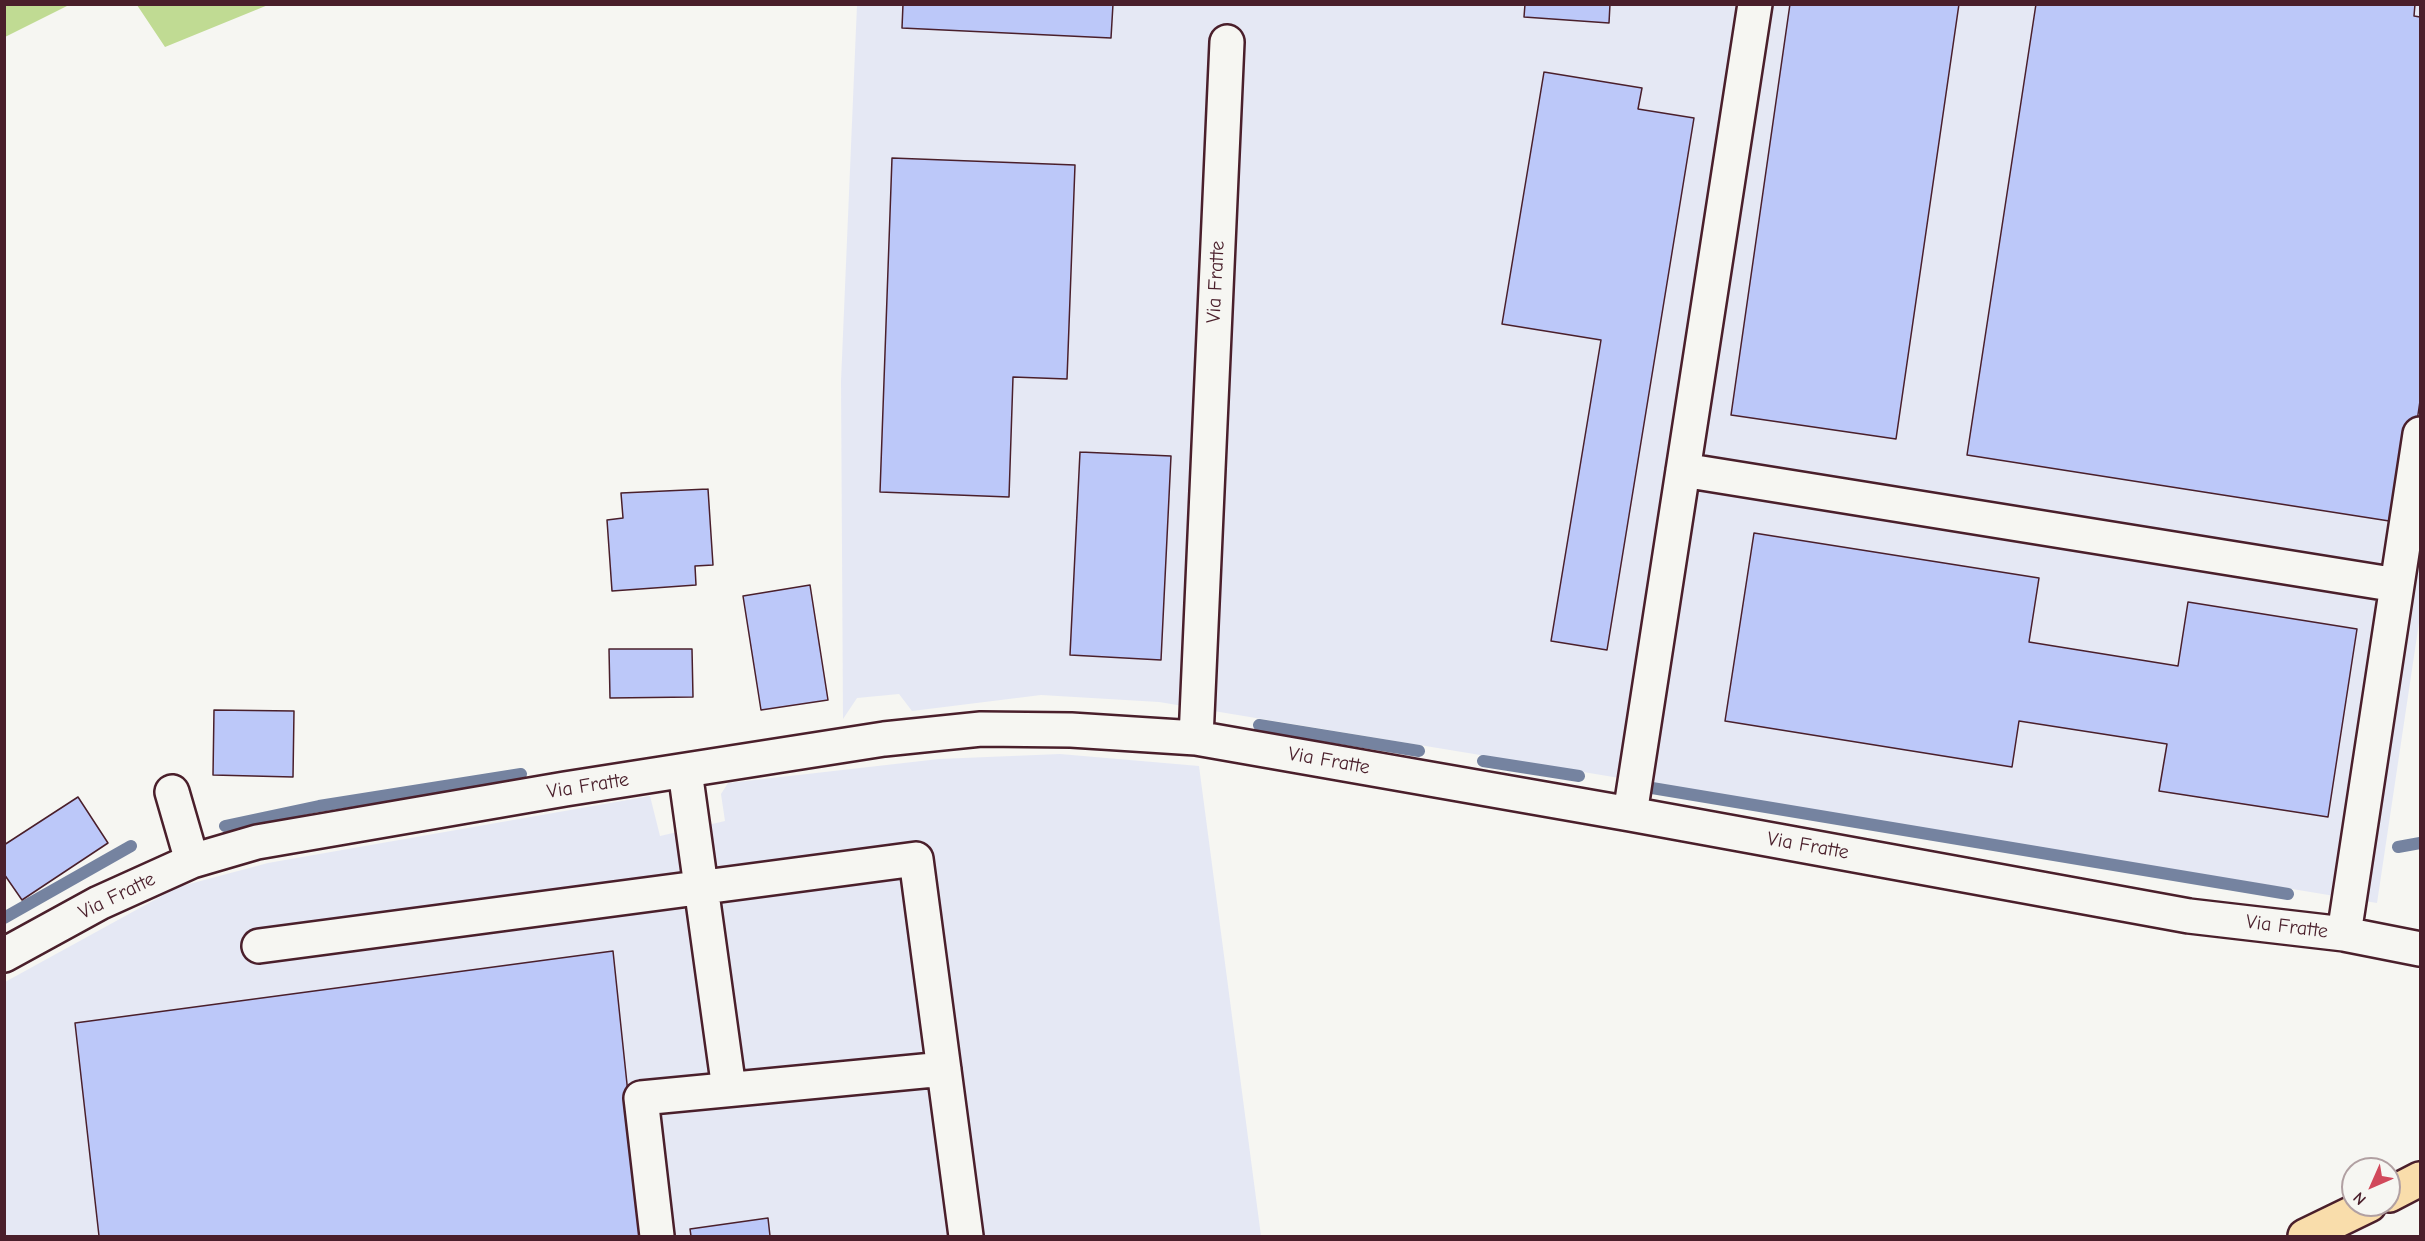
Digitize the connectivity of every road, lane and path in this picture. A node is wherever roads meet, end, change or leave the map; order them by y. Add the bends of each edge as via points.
1 (1755, 4) edge
2 (1227, 42) dead end
3 (2421, 434) edge
4 (1683, 470) junction
5 (2397, 585) junction
6 (1196, 738) junction
7 (685, 771) junction
8 (172, 792) dead end
9 (1630, 814) junction
10 (192, 861) junction
11 (701, 887) junction
12 (2344, 934) junction
13 (259, 946) dead end
14 (2421, 949) edge
15 (4, 955) edge
16 (944, 1069) junction
17 (729, 1089) junction
18 (2421, 1179) edge
19 (2401, 1189) edge
20 (2344, 1217) edge
21 (657, 1236) edge
22 (966, 1236) edge
23 (2305, 1236) edge

1 - 4 street
2 - 6 street, Via Fratte
3 - 5 street
4 - 5 street
4 - 9 street
5 - 12 street
6 - 7 street, Via Fratte via 981,729 885,739
6 - 9 street, Via Fratte
7 - 10 street, Via Fratte via 257,842
7 - 11 street
8 - 10 street
9 - 12 street, Via Fratte via 2189,916
10 - 15 street, Via Fratte via 99,903
11 - 13 street
11 - 16 street via 916,858
11 - 17 street
12 - 14 street, Via Fratte
16 - 17 street
16 - 22 street
17 - 21 street via 641,1098
18 - 19 main road
20 - 23 main road

